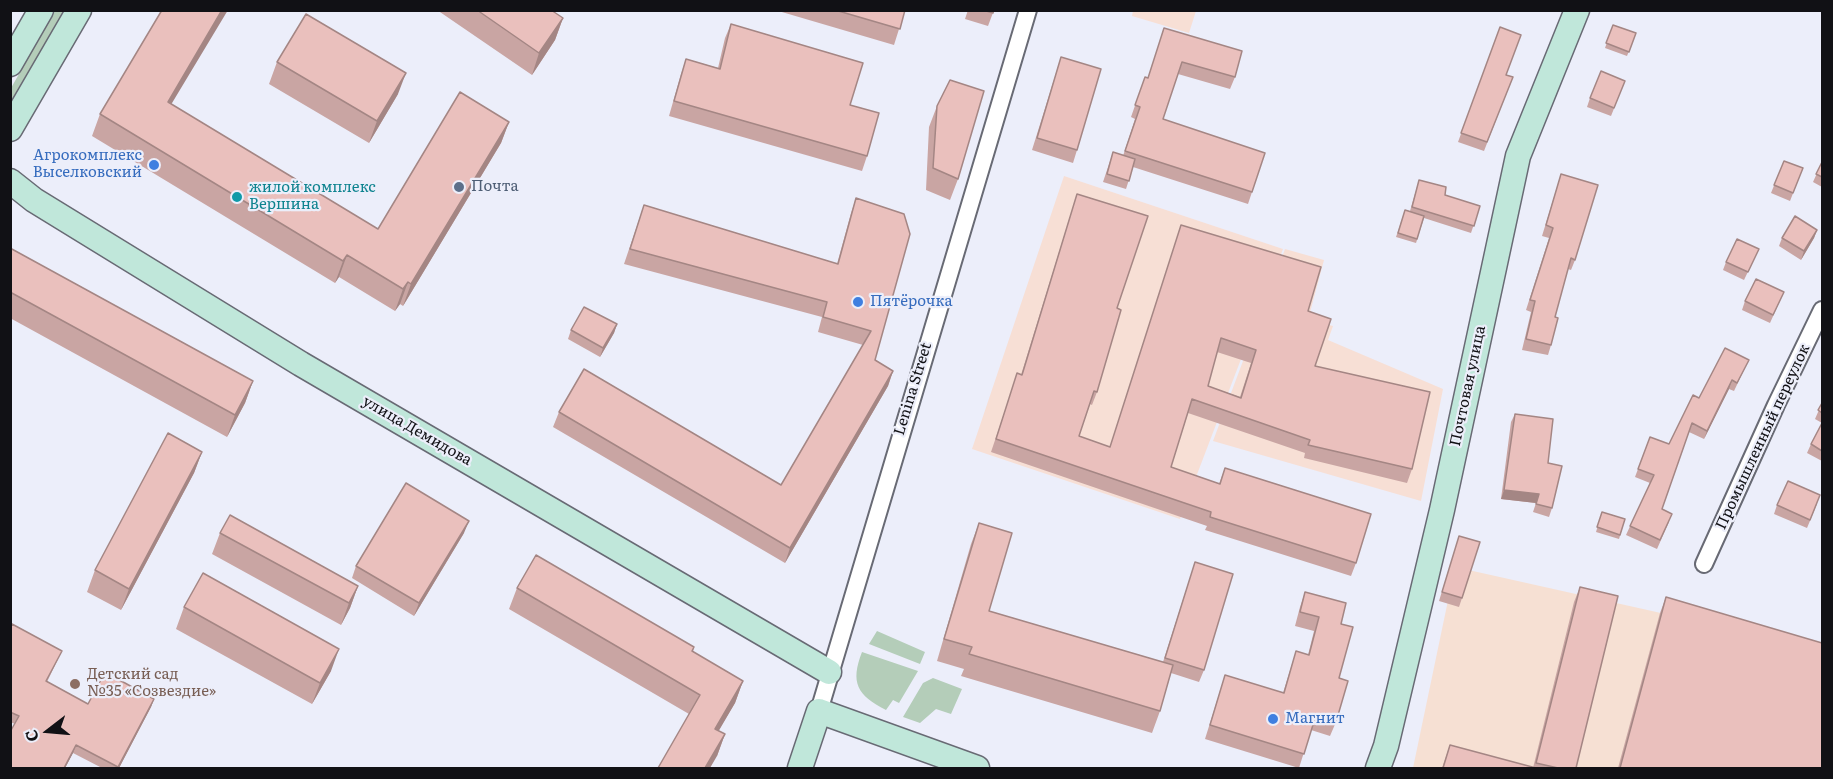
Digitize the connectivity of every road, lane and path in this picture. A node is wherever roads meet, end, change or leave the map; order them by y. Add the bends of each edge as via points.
1 (41, 10) edge
2 (79, 10) edge
3 (1028, 10) edge
4 (1577, 10) edge
5 (10, 64) edge
6 (10, 129) edge
7 (10, 181) edge
8 (1822, 310) edge
9 (1704, 564) dead end
10 (829, 672) junction
11 (819, 711) junction
12 (800, 768) edge
13 (976, 768) edge
14 (1378, 768) edge

1 - 5 street
2 - 6 street
3 - 10 street, Lenina Street
4 - 14 street, Почтовая улица via 1518,156 1439,521
7 - 10 street, улица Демидова via 34,200 301,364
8 - 9 street, Промышленный переулок
10 - 11 street, Lenina Street
11 - 12 street, Lenina Street
11 - 13 street

